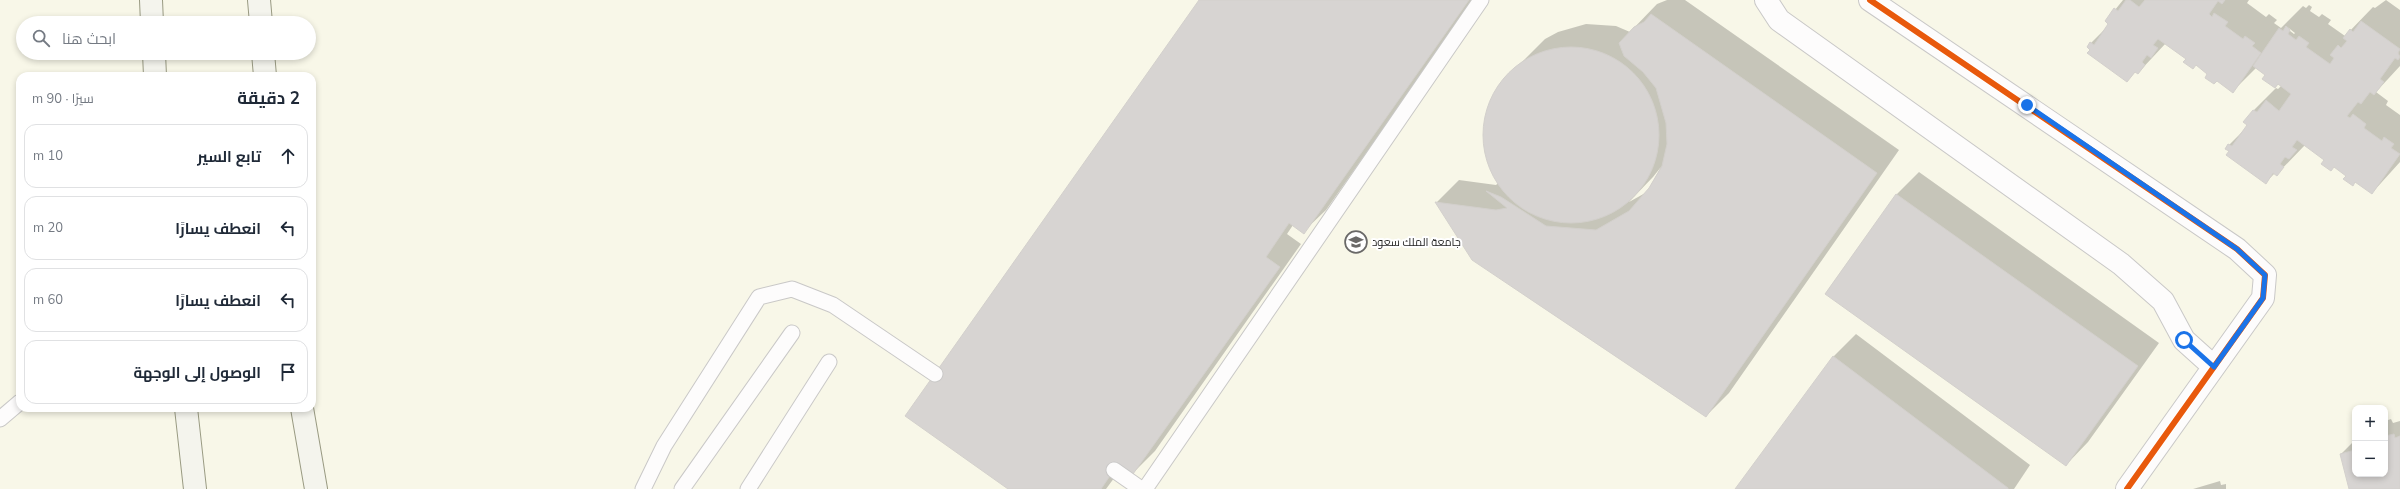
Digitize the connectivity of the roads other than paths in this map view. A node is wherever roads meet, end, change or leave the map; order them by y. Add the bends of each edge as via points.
1 (259, 0) edge
2 (1481, 0) edge
3 (1766, 0) edge
4 (1870, 0) edge
5 (260, 16) edge
6 (154, 60) edge
7 (264, 60) edge
8 (155, 72) edge
9 (265, 72) edge
10 (792, 333) dead end
11 (829, 362) dead end
12 (2214, 367) junction
13 (935, 374) dead end
14 (16, 405) edge
15 (186, 412) edge
16 (303, 412) edge
17 (0, 419) edge
18 (1114, 470) dead end
19 (195, 489) edge
20 (316, 489) edge
21 (643, 489) edge
22 (682, 489) edge
23 (748, 489) edge
24 (1141, 489) edge
25 (1145, 489) edge
26 (2127, 489) edge

1 - 5 main road
2 - 25 lane
3 - 12 street via 1779,20 2121,264 2163,301 2184,340
4 - 12 street via 2237,249 2265,275 2263,298
6 - 8 main road
7 - 9 main road
10 - 22 lane
11 - 23 lane
12 - 26 street
13 - 21 lane via 833,304 792,288 759,297 664,446
14 - 17 lane
15 - 19 main road
16 - 20 main road
18 - 24 lane

